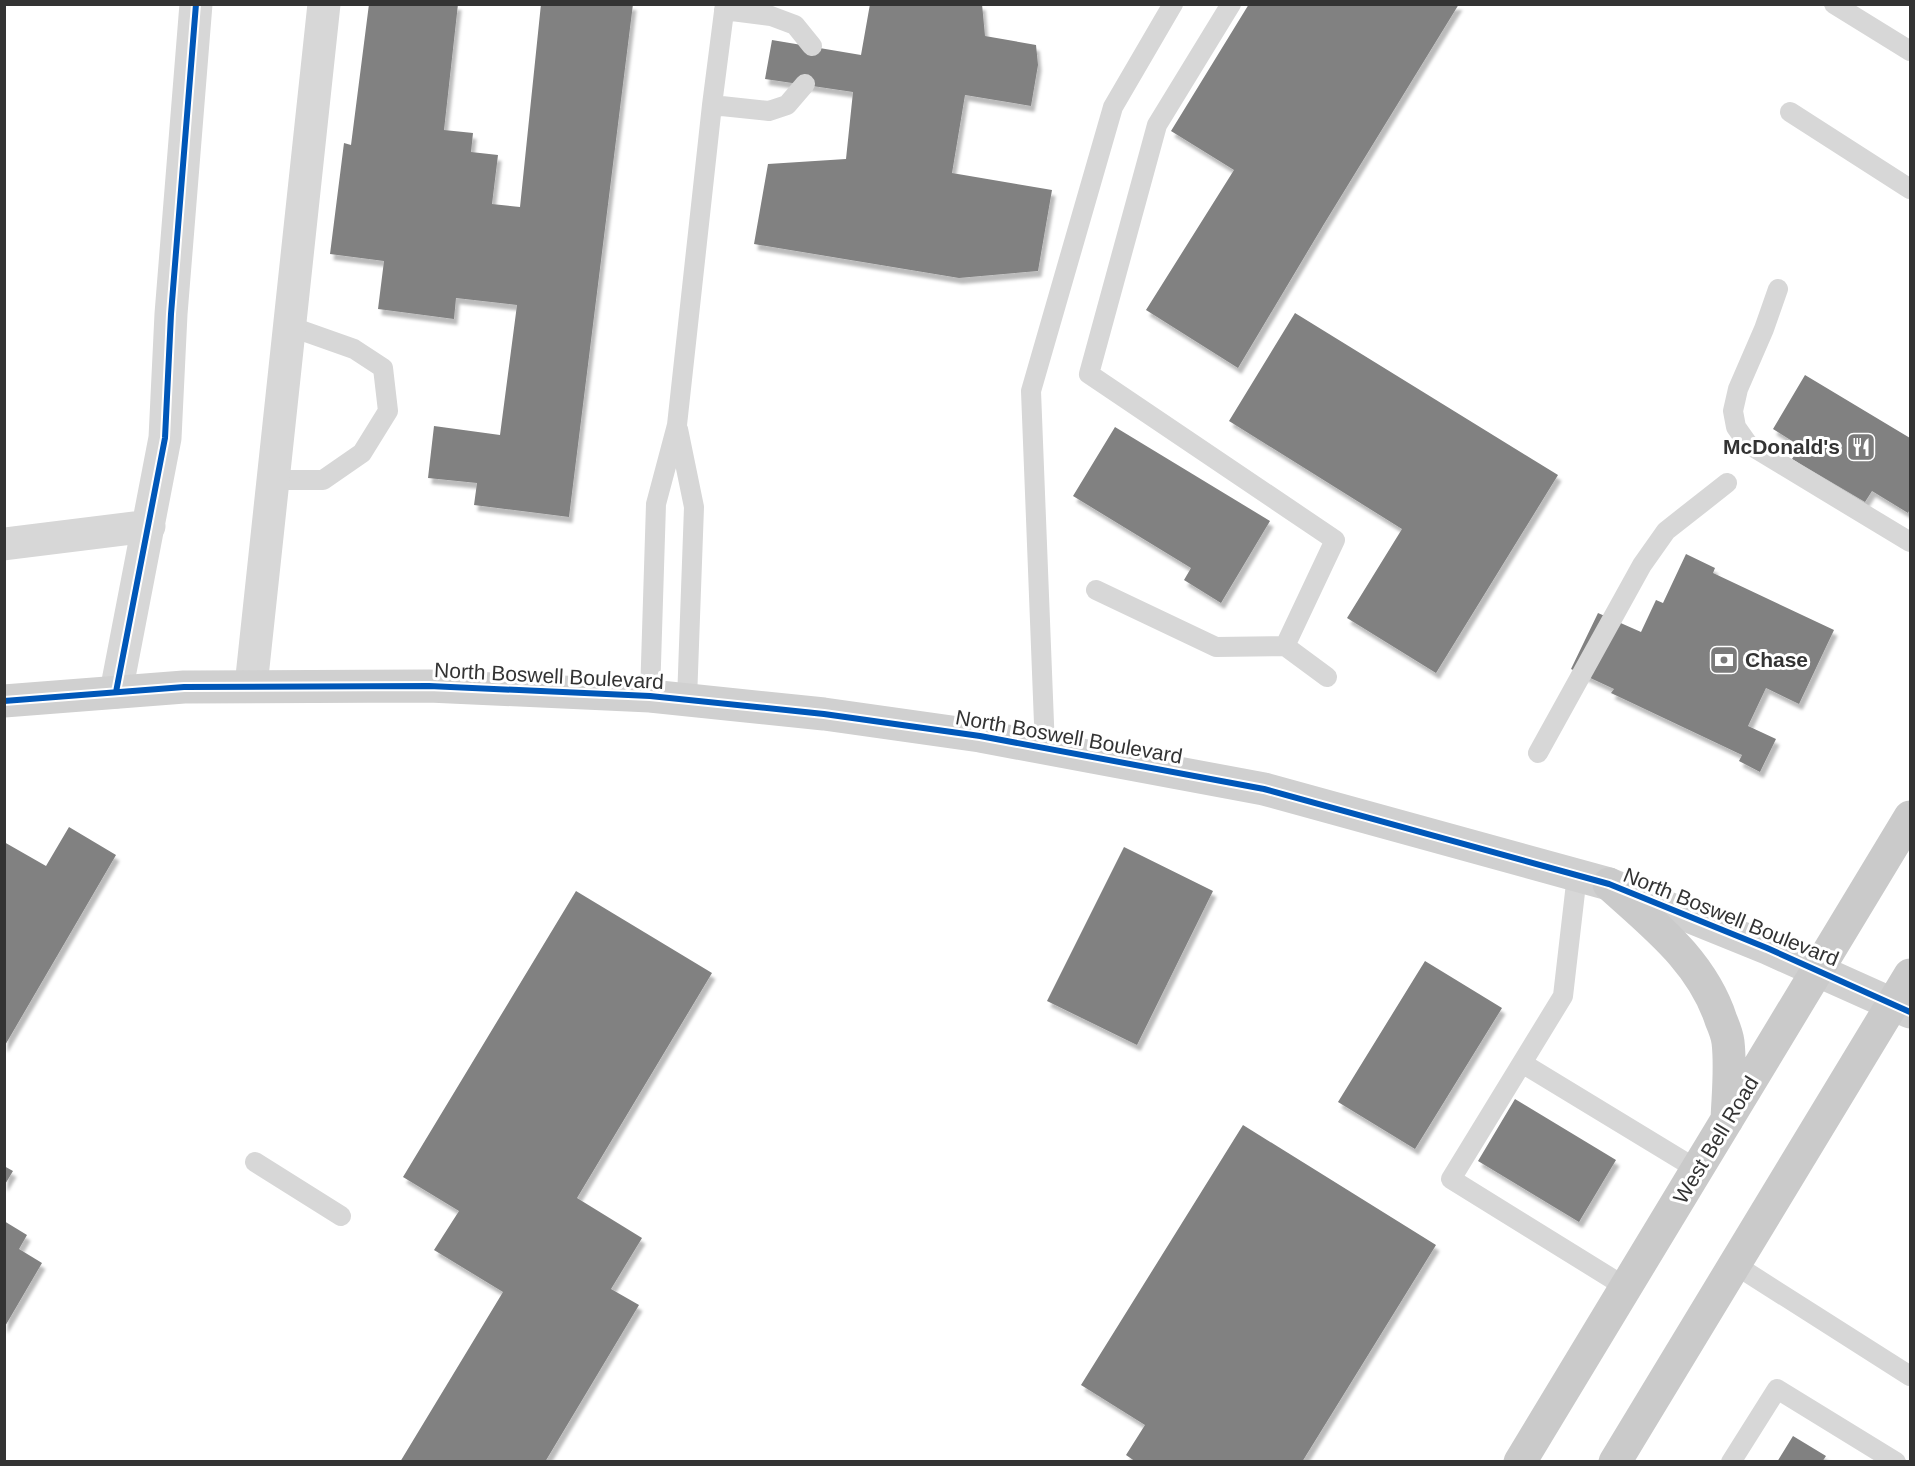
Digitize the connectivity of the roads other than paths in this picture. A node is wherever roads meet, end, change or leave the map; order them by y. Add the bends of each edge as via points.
1 (196, 4) edge
2 (324, 4) edge
3 (1173, 4) edge
4 (1231, 4) edge
5 (1834, 4) edge
6 (725, 7) edge
7 (812, 46) dead end
8 (1911, 51) edge
9 (805, 84) dead end
10 (712, 105) junction
11 (1790, 112) dead end
12 (1911, 189) edge
13 (1778, 289) dead end
14 (289, 326) junction
15 (677, 425) junction
16 (273, 480) junction
17 (1727, 483) dead end
18 (148, 526) junction
19 (1911, 542) edge
20 (4, 544) edge
21 (1096, 590) dead end
22 (1285, 646) junction
23 (1327, 677) dead end
24 (251, 686) junction
25 (116, 692) junction
26 (650, 696) junction
27 (687, 700) junction
28 (4, 701) edge
29 (1045, 749) junction
30 (1538, 753) dead end
31 (1911, 817) edge
32 (1577, 875) junction
33 (1609, 884) junction
34 (1819, 970) junction
35 (1911, 975) edge
36 (1902, 1008) edge
37 (1522, 1063) junction
38 (1726, 1123) junction
39 (255, 1162) dead end
40 (1698, 1170) junction
41 (341, 1215) dead end
42 (1734, 1264) junction
43 (1627, 1288) junction
44 (1911, 1376) edge
45 (1520, 1461) edge
46 (1615, 1461) edge
47 (1731, 1461) edge
48 (1896, 1461) edge

1 - 18 street via 165,438
2 - 14 street
3 - 29 lane via 1113,107 1031,391
4 - 22 lane via 1157,124 1089,374 1335,540
5 - 8 lane
6 - 7 lane via 795,25
6 - 10 lane
9 - 10 lane via 787,105 769,111
10 - 15 lane
11 - 12 lane
13 - 19 lane via 1738,389 1733,411 1736,427 1748,444
14 - 16 street
14 - 16 lane via 354,349 383,368 388,411 362,453 323,480
15 - 26 lane via 656,504
15 - 27 lane via 694,507
16 - 24 street
17 - 30 lane via 1666,531 1642,565
18 - 20 street
18 - 25 street
21 - 22 lane via 1216,647
22 - 23 lane
24 - 25 street, North Boswell Boulevard
24 - 26 street, North Boswell Boulevard via 429,686
25 - 28 street, North Boswell Boulevard
26 - 27 street, North Boswell Boulevard
27 - 29 street, North Boswell Boulevard via 836,716
29 - 32 street, North Boswell Boulevard via 1264,789
31 - 34 main road, West Bell Road
32 - 33 street, North Boswell Boulevard
32 - 37 lane via 1563,996
33 - 34 street, North Boswell Boulevard
33 - 38 main road via 1677,945 1703,979 1718,1009 1728,1040
34 - 36 street, North Boswell Boulevard
34 - 38 main road, West Bell Road
35 - 36 main road
36 - 42 main road
37 - 40 lane
37 - 43 lane via 1451,1179
38 - 40 main road, West Bell Road
39 - 41 lane
40 - 43 main road, West Bell Road
42 - 44 lane
42 - 46 main road
43 - 45 main road, West Bell Road
47 - 48 lane via 1777,1389

